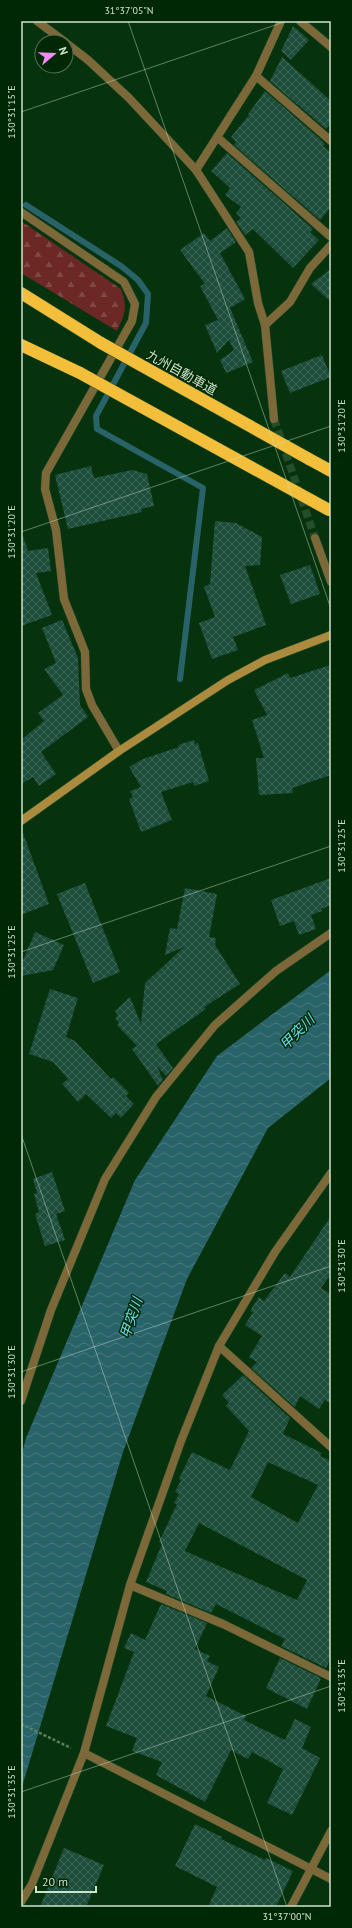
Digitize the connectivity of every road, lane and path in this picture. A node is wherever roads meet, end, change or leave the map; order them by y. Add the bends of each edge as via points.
1 (37, 21) edge
2 (281, 21) edge
3 (300, 21) edge
4 (54, 34) edge
5 (331, 47) edge
6 (74, 50) edge
7 (256, 76) junction
8 (217, 137) junction
9 (331, 141) edge
10 (196, 170) junction
11 (21, 212) edge
12 (331, 237) edge
13 (331, 244) edge
14 (21, 293) edge
15 (265, 325) junction
16 (21, 345) edge
17 (274, 419) tunnel mouth
18 (331, 471) edge
19 (330, 510) edge
20 (315, 538) tunnel mouth
21 (331, 582) edge
22 (331, 635) edge
23 (118, 751) junction
24 (21, 821) edge
25 (331, 932) edge
26 (331, 1174) edge
27 (219, 1346) junction
28 (21, 1401) edge
29 (331, 1447) edge
30 (130, 1585) junction
31 (331, 1677) edge
32 (21, 1724) edge
33 (65, 1745) dead end
34 (84, 1753) junction
35 (331, 1831) edge
36 (312, 1869) junction
37 (331, 1879) edge
38 (21, 1902) edge
39 (291, 1907) edge

1 - 4 street
2 - 7 street
3 - 5 street
6 - 10 street via 129,98
7 - 8 street
7 - 9 street
8 - 10 street
8 - 12 street
10 - 15 street via 249,252 258,303
11 - 23 street via 124,282 135,304 132,321 46,473 45,489 56,530 64,599 84,652 86,689 92,705
13 - 15 street via 310,268 290,302
14 - 18 highway, 九州自動車道, bridge via 101,343
15 - 17 street
16 - 19 highway, bridge via 80,373
20 - 21 street
22 - 23 street via 265,660 228,680
23 - 24 street
25 - 28 street via 276,971 216,1026 156,1096 106,1179 51,1310
26 - 27 street via 275,1252
27 - 29 street
27 - 30 street
30 - 31 street via 223,1624
30 - 34 street
32 - 33 path
34 - 36 street
34 - 38 street via 32,1884
35 - 36 street
36 - 37 street
36 - 39 street

